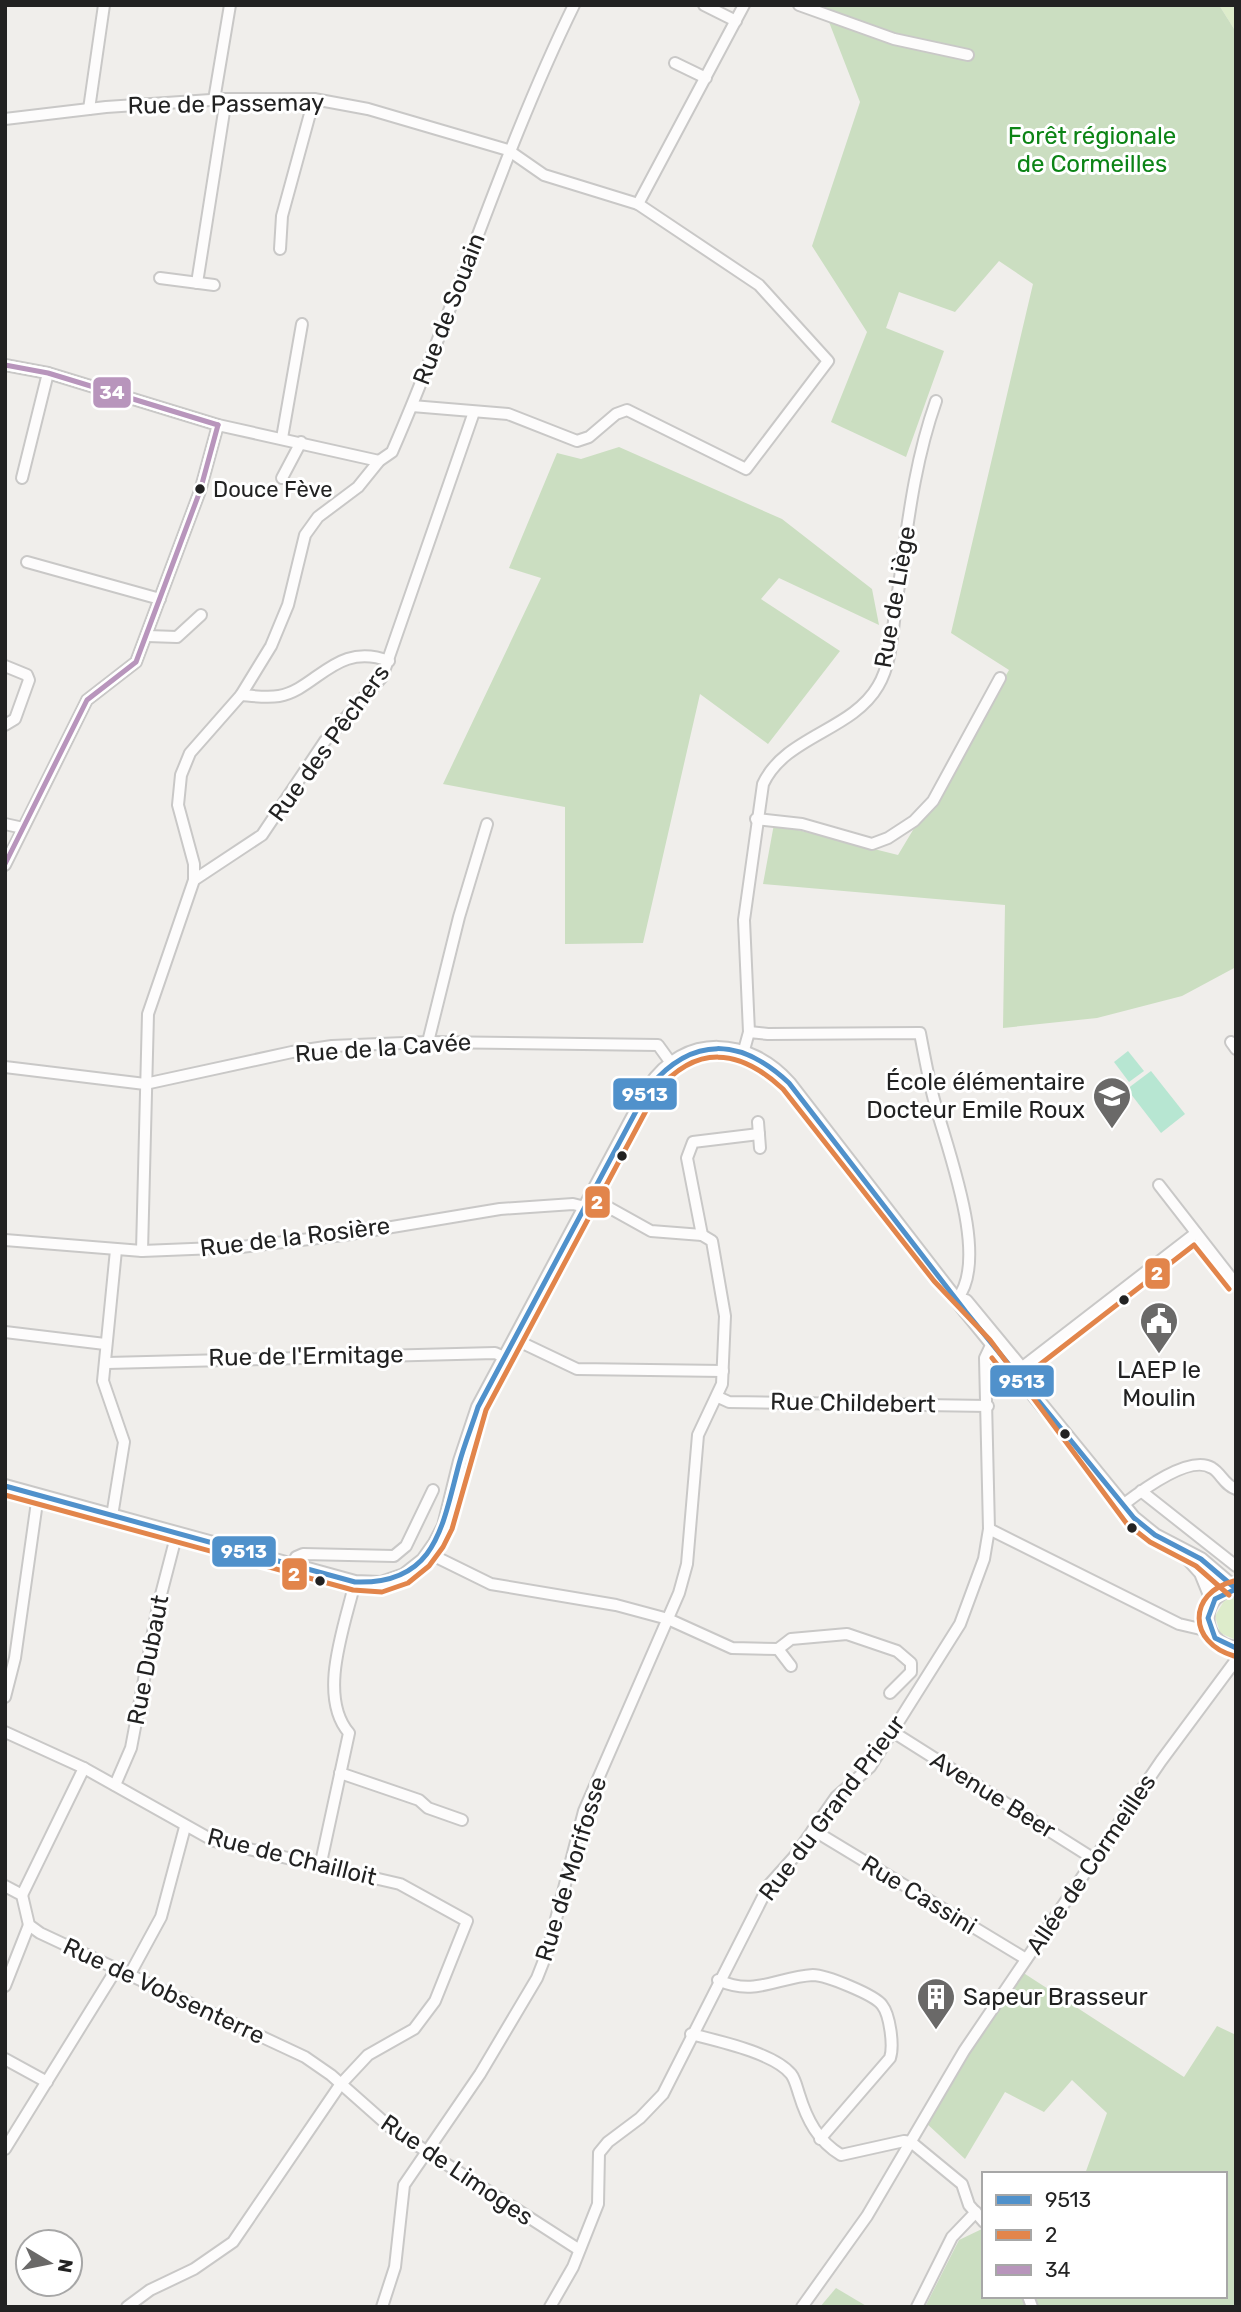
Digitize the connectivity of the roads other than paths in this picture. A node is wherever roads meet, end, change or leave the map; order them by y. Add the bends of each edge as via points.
1 (104, 5) edge
2 (230, 5) edge
3 (573, 5) edge
4 (704, 5) edge
5 (744, 5) edge
6 (799, 5) edge
7 (736, 21) junction
8 (968, 55) dead end
9 (675, 63) dead end
10 (706, 78) junction
11 (226, 99) junction
12 (314, 99) junction
13 (214, 100) junction
14 (89, 109) junction
15 (5, 119) edge
16 (508, 150) junction
17 (638, 204) junction
18 (280, 249) dead end
19 (160, 278) dead end
20 (197, 283) junction
21 (214, 285) dead end
22 (302, 324) dead end
23 (5, 365) edge
24 (48, 373) junction
25 (936, 401) dead end
26 (412, 406) junction
27 (474, 412) junction
28 (218, 425) junction
29 (282, 438) junction
30 (301, 442) junction
31 (379, 461) junction
32 (22, 478) dead end
33 (282, 478) dead end
34 (27, 562) dead end
35 (160, 599) junction
36 (201, 615) dead end
37 (147, 636) junction
38 (389, 661) junction
39 (5, 666) edge
40 (1000, 678) dead end
41 (241, 695) junction
42 (5, 725) edge
43 (756, 819) junction
44 (5, 824) edge
45 (487, 824) dead end
46 (23, 828) junction
47 (5, 865) edge
48 (194, 880) junction
49 (749, 1032) junction
50 (428, 1042) junction
51 (744, 1050) junction
52 (671, 1063) junction
53 (5, 1068) edge
54 (145, 1084) junction
55 (758, 1122) dead end
56 (759, 1134) junction
57 (760, 1148) dead end
58 (1159, 1185) dead end
59 (587, 1202) junction
60 (1196, 1233) junction
61 (702, 1235) junction
62 (5, 1240) edge
63 (116, 1250) junction
64 (142, 1251) junction
65 (1236, 1284) edge
66 (959, 1297) junction
67 (5, 1332) edge
68 (993, 1338) junction
69 (514, 1339) junction
70 (105, 1344) junction
71 (504, 1357) junction
72 (107, 1363) junction
73 (1015, 1366) junction
74 (723, 1371) junction
75 (718, 1397) junction
76 (988, 1406) junction
77 (5, 1486) edge
78 (1236, 1489) edge
79 (433, 1490) dead end
80 (1141, 1491) junction
81 (38, 1495) junction
82 (1124, 1504) junction
83 (112, 1516) junction
84 (989, 1529) junction
85 (177, 1533) junction
86 (1180, 1550) junction
87 (428, 1553) junction
88 (293, 1565) junction
89 (1236, 1566) edge
90 (355, 1582) junction
91 (1235, 1588) edge
92 (1212, 1601) junction
93 (668, 1619) junction
94 (1209, 1631) junction
95 (1230, 1647) edge
96 (778, 1649) junction
97 (1236, 1660) edge
98 (791, 1666) dead end
99 (1225, 1672) junction
100 (902, 1681) junction
101 (919, 1690) junction
102 (890, 1693) dead end
103 (5, 1697) edge
104 (5, 1732) edge
105 (893, 1732) junction
106 (84, 1768) junction
107 (340, 1773) junction
108 (115, 1785) junction
109 (461, 1820) dead end
110 (185, 1827) junction
111 (813, 1830) junction
112 (1094, 1859) junction
113 (320, 1867) junction
114 (5, 1886) edge
115 (22, 1895) junction
116 (29, 1925) junction
117 (1026, 1959) junction
118 (117, 1968) junction
119 (130, 1974) junction
120 (718, 1980) junction
121 (5, 1986) edge
122 (691, 2034) junction
123 (5, 2059) edge
124 (47, 2082) junction
125 (340, 2085) junction
126 (820, 2139) junction
127 (911, 2142) junction
128 (5, 2149) edge
129 (425, 2152) junction
130 (976, 2212) junction
131 (982, 2220) edge
132 (578, 2249) junction
133 (127, 2307) edge
134 (382, 2307) edge
135 (550, 2307) edge
136 (802, 2307) edge
137 (917, 2307) edge

1 - 14 street
2 - 13 street
3 - 16 street, Rue de Souain
4 - 7 street
5 - 7 street
6 - 8 street via 894,39
7 - 10 street
9 - 10 street
10 - 17 street
11 - 12 street, Rue de Passemay
11 - 13 street, Rue de Passemay
11 - 20 street
12 - 16 street, Rue de Passemay via 355,105
12 - 18 street via 282,216
13 - 14 street, Rue de Passemay
14 - 15 street, Rue de Passemay
16 - 17 street, Rue de Passemay via 544,175
16 - 26 street, Rue de Souain
17 - 27 street, Rue de Passemay via 759,285 828,361 746,470 626,410 577,441 508,414
19 - 20 street
20 - 21 street
22 - 29 street
23 - 24 street
24 - 28 street
24 - 32 street
25 - 43 street, Rue de Liège via 920,447 886,670 867,704 772,767 763,784
26 - 27 street
26 - 31 street, Rue de Souain via 392,452
27 - 38 street, Rue des Pêchers
28 - 29 street
28 - 35 street via 200,491
29 - 30 street
30 - 31 street
30 - 33 street
31 - 41 street, Rue de Souain via 358,487 318,517 305,535 288,605 271,646
34 - 35 street
35 - 37 street
36 - 37 street via 177,637
37 - 46 street via 135,662 87,700
38 - 41 street via 380,657 349,659 328,666 280,696
38 - 48 street, Rue des Pêchers via 382,677 325,741 262,835
39 - 42 street via 29,680 15,719
40 - 43 street via 933,801 888,838 872,844 802,824
41 - 48 street, Rue de Souain via 190,753 181,775 178,805
43 - 49 street, Rue de Liège via 744,920
44 - 46 street
45 - 50 street
46 - 47 street
48 - 54 street via 148,1014
49 - 51 street
49 - 66 street via 919,1033 964,1202 968,1280
50 - 52 street, Rue de la Cavée via 658,1045
50 - 54 street, Rue de la Cavée via 312,1048
51 - 52 street via 708,1049
51 - 66 street via 765,1060 789,1083
52 - 59 street via 649,1087
53 - 54 street, Rue de la Cavée
54 - 64 street
55 - 56 street
56 - 57 street
56 - 61 street, Rue de Morifosse via 693,1142 687,1158
58 - 60 street
59 - 61 street via 651,1231
59 - 64 street, Rue de la Rosière via 500,1209 305,1240
59 - 69 street
60 - 65 street
60 - 73 street
61 - 74 street, Rue de Morifosse via 712,1241 719,1276 725,1316
62 - 63 street, Rue de la Rosière
63 - 64 street, Rue de la Rosière
63 - 70 street
66 - 68 street via 974,1309
66 - 68 street via 979,1328
67 - 70 street
68 - 73 street
68 - 76 street, Rue du Grand Prieur via 985,1358
69 - 71 street
69 - 74 street via 577,1369
70 - 72 street
71 - 72 street, Rue de l'Ermitage via 495,1353 318,1355
71 - 87 street via 475,1415 444,1526
72 - 83 street via 103,1381 124,1443
73 - 82 street
74 - 75 street, Rue de Morifosse
75 - 76 street, Rue Childebert via 729,1402
75 - 93 street, Rue de Morifosse via 698,1435 687,1564
76 - 84 street, Rue du Grand Prieur
77 - 81 street
78 - 80 street via 1214,1469 1200,1465
79 - 88 street via 406,1546 394,1556 303,1554
80 - 82 street
80 - 89 street
81 - 83 street
81 - 103 street via 15,1658
82 - 86 street via 1144,1527
83 - 85 street
84 - 94 street via 1179,1625
84 - 101 street, Rue du Grand Prieur via 984,1559 960,1624
85 - 88 street
85 - 108 street, Rue Dubaut via 131,1748
86 - 91 street via 1201,1559
86 - 92 street via 1200,1573
87 - 90 street via 391,1581
87 - 93 street via 491,1584 577,1597
88 - 90 street
90 - 107 street via 333,1686 335,1712 349,1733
91 - 92 street
92 - 94 street via 1207,1612
93 - 96 street via 732,1648
93 - 129 street, Rue de Morifosse via 584,1811 537,1978 480,2074
94 - 95 street
95 - 99 street
96 - 98 street
96 - 100 street via 791,1639 846,1634 897,1651 912,1668
97 - 99 street, Allée de Cormeilles
99 - 112 street, Allée de Cormeilles
100 - 101 street
100 - 102 street
101 - 105 street, Rue du Grand Prieur
104 - 106 street, Rue de Chailloit
105 - 111 street, Rue du Grand Prieur via 870,1766 836,1797
105 - 112 street, Avenue Beer
106 - 108 street, Rue de Chailloit
106 - 115 street
107 - 109 street
107 - 113 street
108 - 110 street, Rue de Chailloit
110 - 113 street, Rue de Chailloit via 214,1841
110 - 119 street via 161,1917
111 - 117 street, Rue Cassini
111 - 120 street, Rue du Grand Prieur via 769,1885
112 - 117 street, Allée de Cormeilles
113 - 125 street, Rue de Chailloit via 400,1884 467,1921 435,2001 414,2029 369,2055
114 - 115 street
115 - 116 street
116 - 118 street, Rue de Vobsenterre
116 - 121 street
117 - 127 street, Allée de Cormeilles via 953,2066
118 - 119 street, Rue de Vobsenterre
118 - 124 street
119 - 125 street, Rue de Vobsenterre via 305,2057
120 - 122 street, Rue du Grand Prieur
120 - 126 street via 751,1988 814,1975 874,1998 885,2009 890,2058
122 - 126 street via 765,2058 792,2075
122 - 132 street, Rue du Grand Prieur via 663,2094 599,2153 598,2204
123 - 124 street
124 - 128 street
125 - 129 street, Rue de Limoges
125 - 133 street via 233,2242
126 - 127 street via 846,2156
127 - 130 street via 962,2184
127 - 136 street, Allée de Cormeilles via 867,2216
129 - 132 street, Rue de Limoges
129 - 134 street, Rue de Morifosse via 404,2185 395,2267
130 - 131 street
130 - 137 street via 952,2237
132 - 135 street, Rue du Grand Prieur

